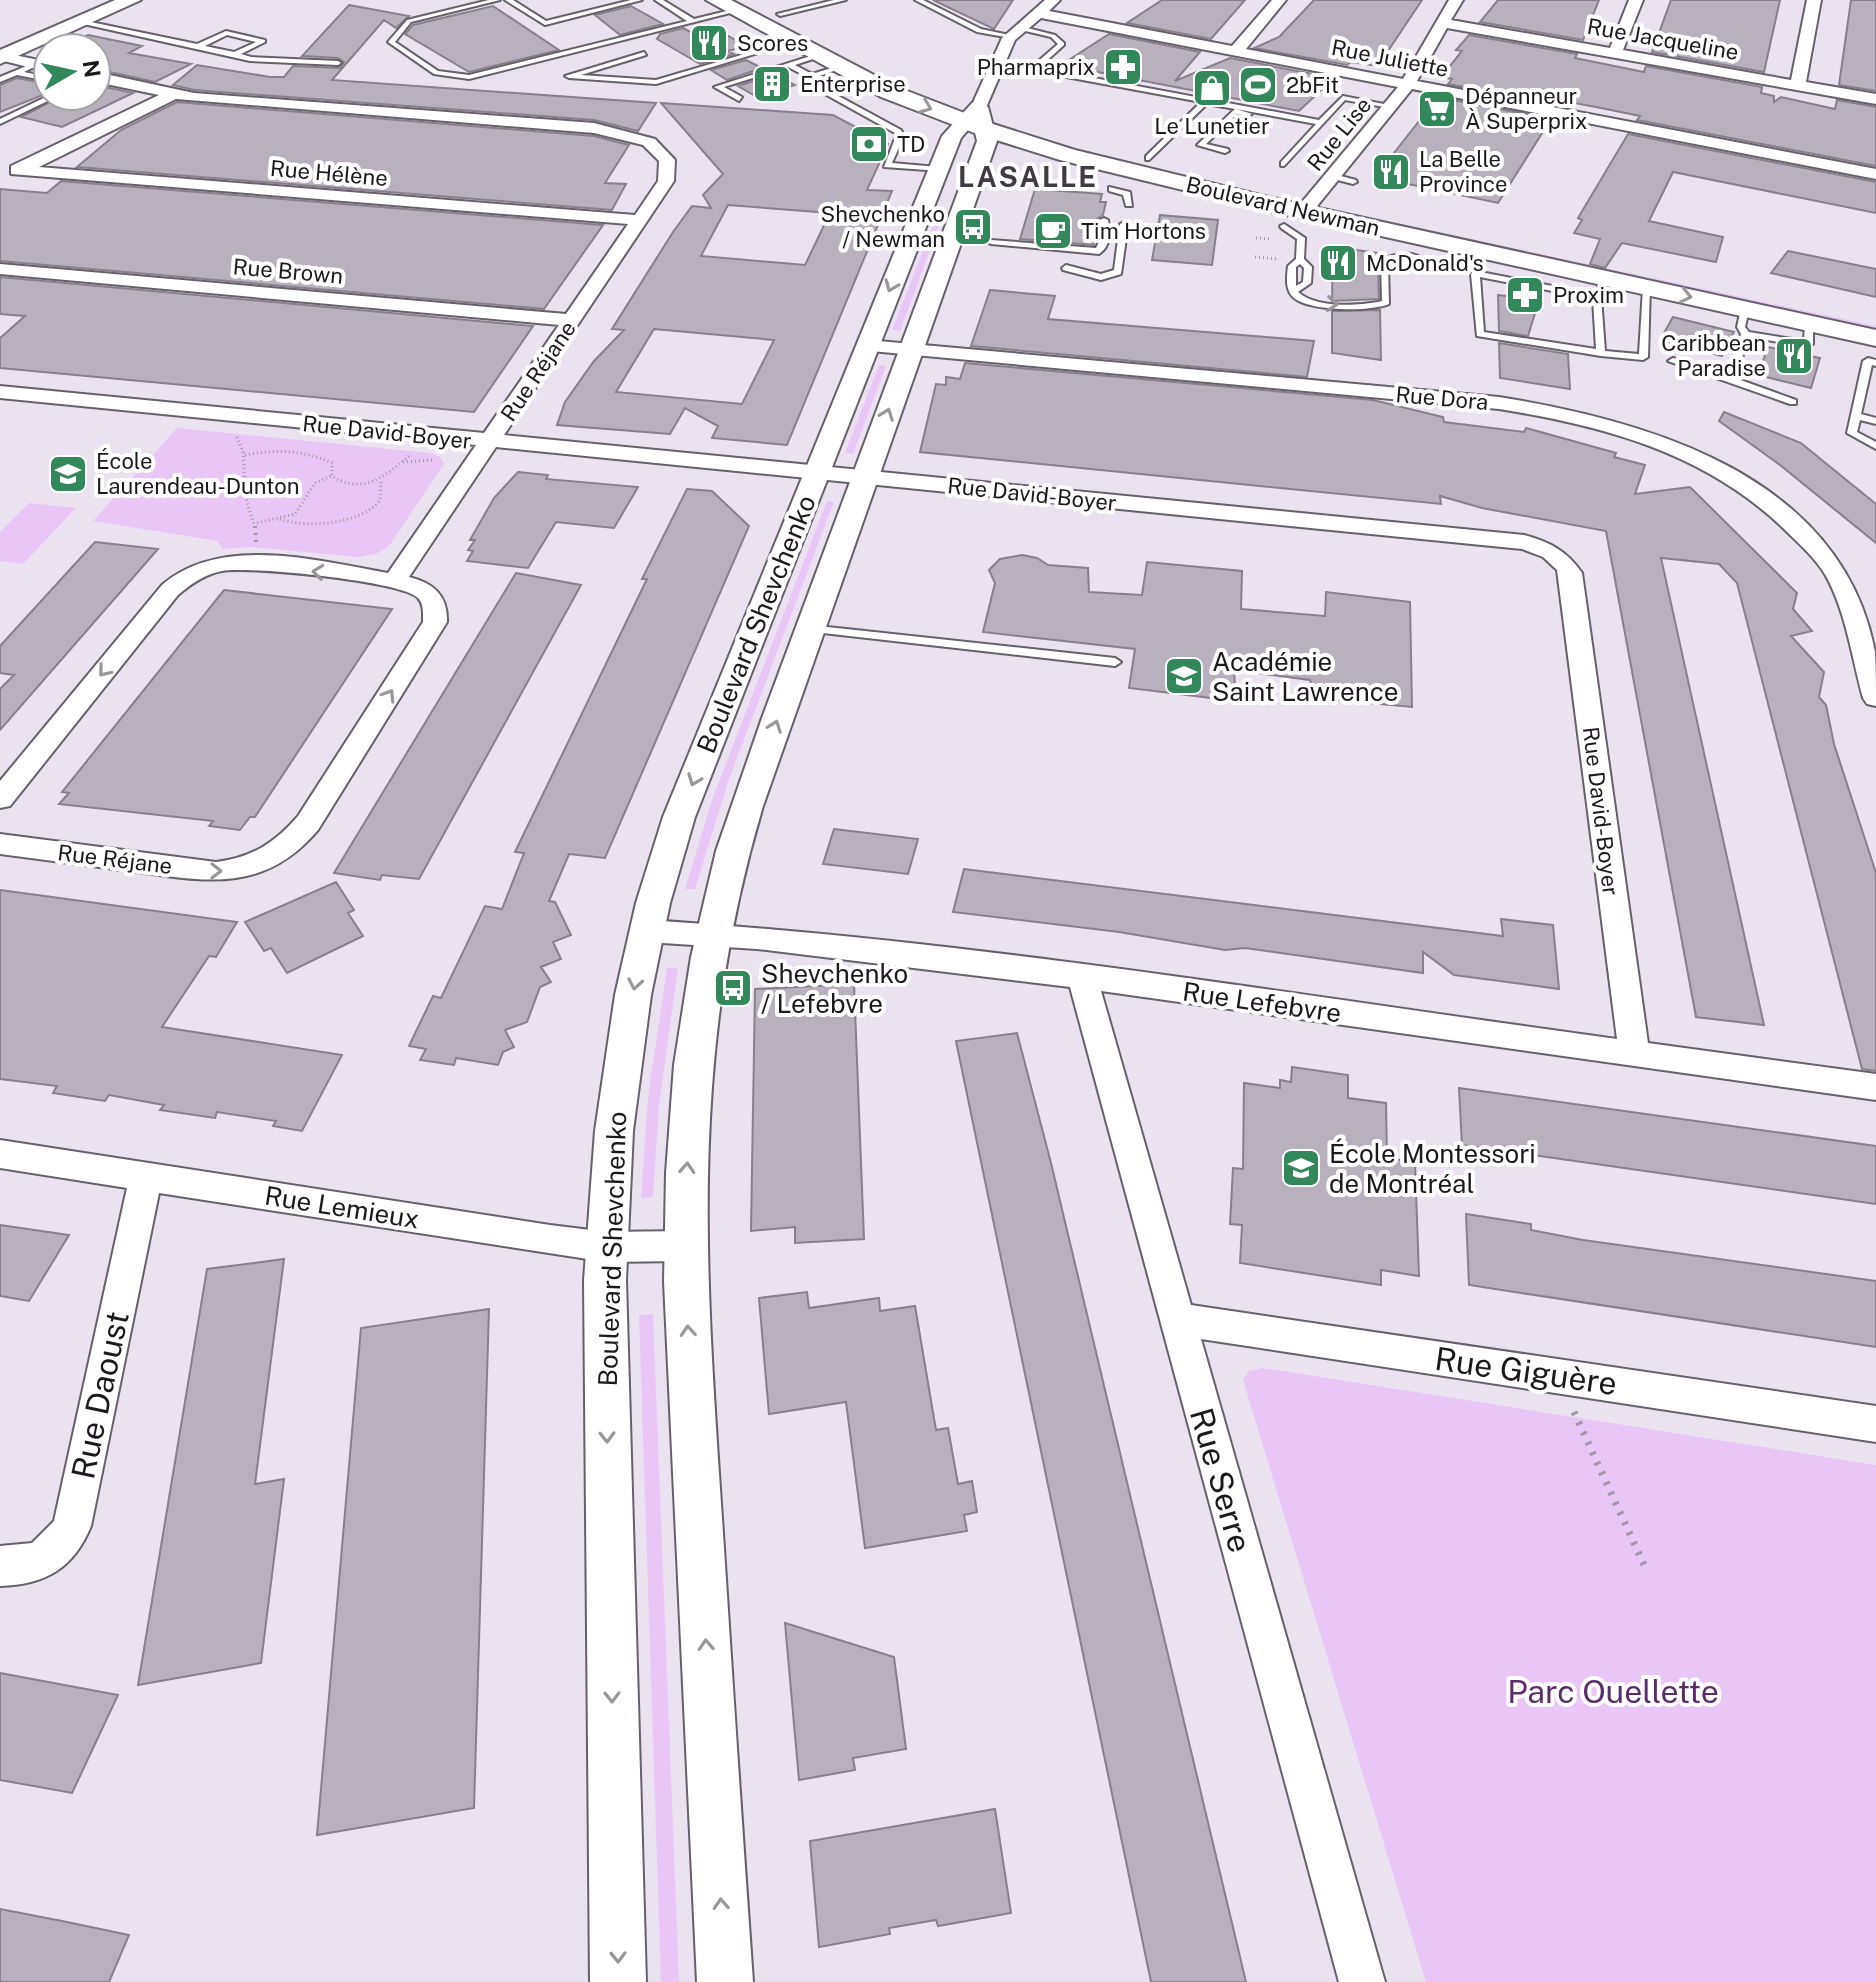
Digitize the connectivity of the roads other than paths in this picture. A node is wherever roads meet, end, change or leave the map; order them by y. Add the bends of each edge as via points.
1 (108, 0) edge
2 (131, 0) edge
3 (497, 0) edge
4 (508, 0) edge
5 (639, 0) edge
6 (658, 0) edge
7 (716, 0) edge
8 (754, 0) edge
9 (843, 0) edge
10 (918, 0) edge
11 (1053, 0) edge
12 (1279, 0) edge
13 (1456, 0) edge
14 (1636, 0) edge
15 (1814, 0) edge
16 (735, 11) junction
17 (1038, 13) junction
18 (780, 14) junction
19 (692, 21) junction
20 (81, 22) junction
21 (1442, 23) junction
22 (1015, 32) junction
23 (791, 42) junction
24 (199, 46) junction
25 (1236, 51) junction
26 (1615, 53) junction
27 (235, 54) junction
28 (644, 54) dead end
29 (817, 56) junction
30 (4, 58) edge
31 (32, 63) edge
32 (338, 63) dead end
33 (998, 63) junction
34 (789, 65) junction
35 (1037, 66) junction
36 (838, 68) junction
37 (32, 71) edge
38 (0, 80) edge
39 (112, 81) edge
40 (865, 81) junction
41 (1408, 84) junction
42 (1798, 85) junction
43 (172, 95) junction
44 (739, 99) dead end
45 (1876, 99) edge
46 (1206, 101) junction
47 (1390, 106) junction
48 (32, 107) edge
49 (976, 119) junction
50 (0, 122) edge
51 (1320, 125) junction
52 (1035, 145) junction
53 (1225, 151) dead end
54 (982, 155) junction
55 (1149, 158) junction
56 (1284, 164) dead end
57 (938, 169) junction
58 (17, 170) junction
59 (1876, 174) edge
60 (0, 179) edge
61 (1353, 182) dead end
62 (1112, 189) dead end
63 (1309, 202) junction
64 (1129, 204) dead end
65 (637, 220) junction
66 (1104, 220) dead end
67 (1124, 224) dead end
68 (991, 242) dead end
69 (1491, 253) junction
70 (1416, 257) dead end
71 (1300, 260) junction
72 (1066, 268) dead end
73 (0, 269) edge
74 (1475, 274) junction
75 (1602, 288) junction
76 (1647, 288) junction
77 (1293, 291) junction
78 (1876, 318) edge
79 (572, 320) junction
80 (1745, 322) junction
81 (1876, 338) edge
82 (867, 346) junction
83 (910, 351) junction
84 (1601, 353) junction
85 (1673, 361) dead end
86 (1876, 363) edge
87 (1730, 379) junction
88 (1863, 386) junction
89 (1876, 389) edge
90 (0, 392) edge
91 (1793, 402) dead end
92 (1856, 416) junction
93 (1876, 421) edge
94 (489, 442) junction
95 (1876, 446) edge
96 (816, 473) junction
97 (864, 478) junction
98 (395, 580) junction
99 (809, 629) junction
100 (1115, 662) dead end
101 (1876, 698) edge
102 (0, 799) edge
103 (0, 844) edge
104 (646, 931) junction
105 (712, 934) junction
106 (1082, 977) junction
107 (1634, 1053) junction
108 (1876, 1087) edge
109 (0, 1154) edge
110 (146, 1176) junction
111 (684, 1246) junction
112 (607, 1247) junction
113 (1176, 1319) junction
114 (1876, 1424) edge
115 (0, 1566) edge
116 (618, 1982) edge
117 (725, 1982) edge
118 (1362, 1982) edge

1 - 30 main road
2 - 20 main road
3 - 19 lane via 409,21 391,42 436,73 469,77
4 - 5 lane via 545,23
6 - 19 lane
7 - 16 main road, Boulevard Newman
8 - 18 main road, Boulevard Newman
9 - 18 lane
10 - 22 lane via 979,31
11 - 17 street, Boulevard Shevchenko
12 - 25 street
13 - 21 street, Rue Lise
14 - 26 street
15 - 42 street
16 - 19 lane
16 - 23 main road, Boulevard Newman
17 - 22 street, Boulevard Shevchenko
17 - 25 street, Rue Juliette
18 - 49 main road, Boulevard Newman
20 - 24 lane
20 - 30 main road
21 - 26 street, Rue Jacqueline
21 - 41 street, Rue Lise
22 - 33 street, Boulevard Shevchenko
22 - 35 lane via 1053,36 1062,44
23 - 28 lane via 653,83 569,76
23 - 29 main road, Boulevard Newman
24 - 27 lane
24 - 27 lane via 226,33 263,41
25 - 41 street, Rue Juliette
26 - 42 street, Rue Jacqueline
27 - 32 lane
29 - 34 lane
29 - 36 main road, Boulevard Newman
30 - 31 street
30 - 37 lane
30 - 38 lane
33 - 35 lane
33 - 49 street, Boulevard Shevchenko
34 - 36 lane via 811,77
34 - 44 lane via 718,87
35 - 46 lane
36 - 40 main road, Boulevard Newman
39 - 43 street, Rue Réjane
40 -> 49 main road, Boulevard Newman
40 - 57 lane via 827,93 898,132 887,165
41 - 47 street, Rue Lise
41 - 59 street, Rue Juliette
42 - 45 street, Rue Jacqueline
43 - 58 street
43 - 65 street, Rue Réjane via 594,128 637,137 657,147 669,165 666,181
46 - 51 lane
46 - 55 lane
47 - 51 lane via 1343,98
47 - 63 street, Rue Lise
48 - 50 lane
49 - 52 main road, Boulevard Newman
49 - 54 street, Boulevard Shevchenko via 987,141
49 - 55 main road, Boulevard Newman
49 - 57 street, Boulevard Shevchenko via 952,136
51 - 53 lane via 1235,111 1201,145
51 - 56 lane
52 - 54 main road
52 - 63 main road, Boulevard Newman via 1137,173
54 - 83 street, Boulevard Shevchenko
55 - 63 main road, Boulevard Newman
57 -> 82 street, Boulevard Shevchenko
58 - 60 street
58 - 65 street, Rue Hélène
61 - 63 lane
62 - 64 lane via 1127,194
63 - 69 main road, Boulevard Newman
63 - 71 lane
63 - 78 main road, Boulevard Newman
65 - 79 street, Rue Réjane
66 - 68 lane via 1103,247 1095,251
67 - 72 lane via 1118,272 1101,277
69 - 74 lane
69 - 75 main road, Boulevard Newman
77 -> 70 lane via 1310,302 1378,307 1386,302 1384,262 1396,256
71 - 77 lane via 1292,266
71 - 77 lane via 1308,267 1308,281
73 - 79 street, Rue Brown
74 - 75 lane
74 - 84 lane via 1480,334
75 - 76 main road, Boulevard Newman
75 - 84 lane
76 -> 80 main road, Boulevard Newman
76 - 84 lane via 1643,357
79 - 94 street, Rue Réjane
80 - 81 main road, Boulevard Newman via 1809,323
80 - 87 lane
82 - 83 street, Rue Dora
82 - 96 street, Boulevard Shevchenko
97 -> 83 street, Boulevard Shevchenko
83 - 101 street, Rue Dora via 1499,403 1570,413 1676,445 1769,499 1838,576
85 - 87 lane
86 - 88 lane via 1868,361
87 - 91 lane
88 - 89 lane
88 - 92 lane
90 - 94 street, Rue David-Boyer
92 - 93 lane
92 - 95 lane via 1852,433
94 - 96 street, Rue David-Boyer
94 - 98 street, Rue Réjane
96 - 97 street, Rue David-Boyer
96 -> 104 street, Boulevard Shevchenko via 679,817
97 - 99 street, Boulevard Shevchenko
97 - 107 street, Rue David-Boyer via 1546,548 1570,573
98 -> 102 street via 218,565 179,581
103 -> 98 street, Rue Réjane via 216,872 269,859 308,823 435,622 436,611 426,591
99 - 100 lane
105 -> 99 street, Boulevard Shevchenko via 744,816
104 - 105 street, Rue Lefebvre
104 -> 112 street, Boulevard Shevchenko via 622,1063
105 - 106 street, Rue Lefebvre
111 -> 105 street, Boulevard Shevchenko via 695,1051
106 - 107 street, Rue Lefebvre
106 - 113 street, Rue Serre
107 - 108 street, Rue Lefebvre
109 - 110 street, Rue Lemieux
110 - 112 street, Rue Lemieux
110 - 115 street, Rue Daoust via 72,1526 64,1544 36,1564
111 - 112 street, Rue Lemieux
117 -> 111 street, Boulevard Shevchenko
112 -> 116 street, Boulevard Shevchenko
113 - 114 street, Rue Giguère
113 - 118 street, Rue Serre

